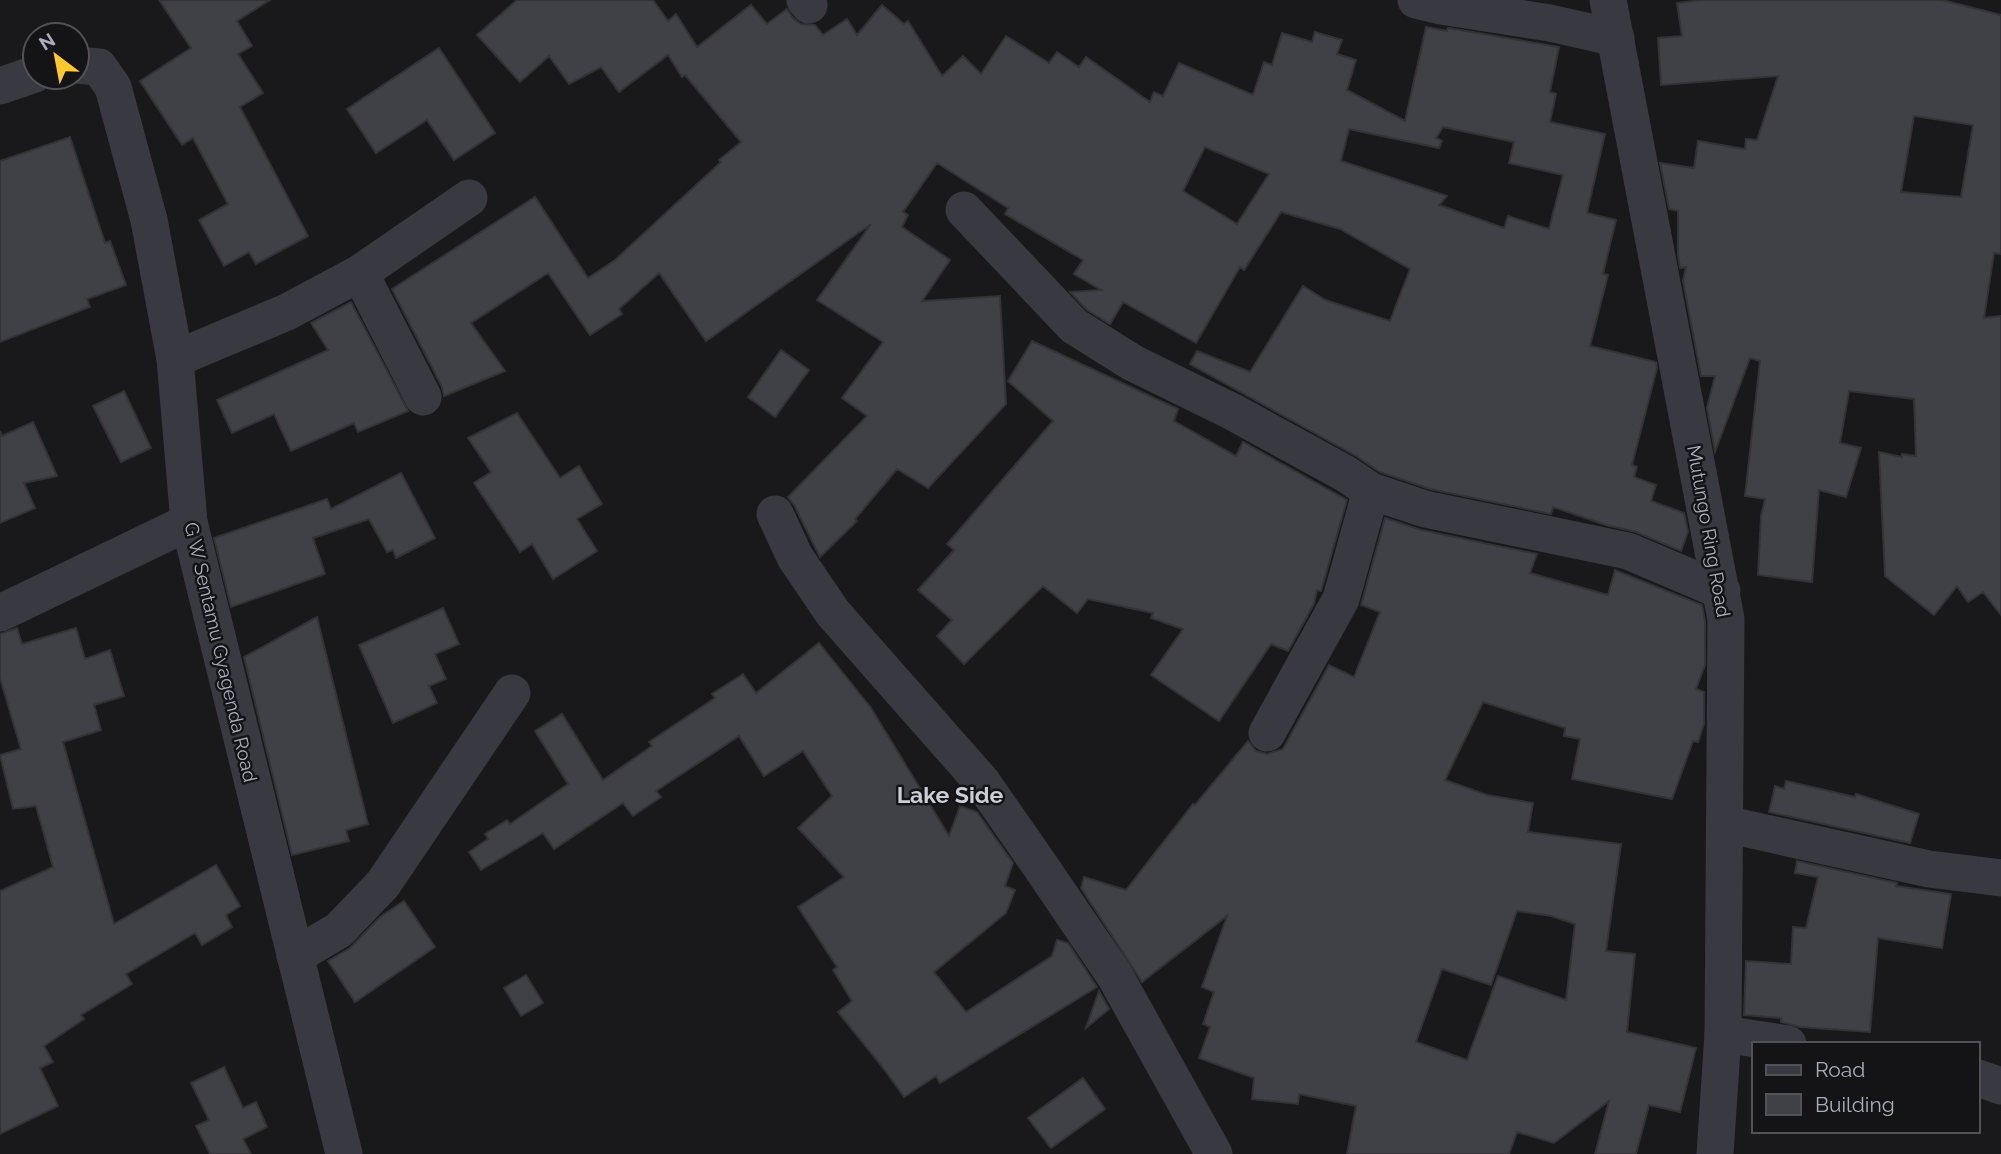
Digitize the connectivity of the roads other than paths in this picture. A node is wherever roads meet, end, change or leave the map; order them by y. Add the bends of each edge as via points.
1 (1416, 0) edge
2 (1608, 0) edge
3 (1616, 38) junction
4 (91, 69) edge
5 (21, 79) edge
6 (0, 86) edge
7 (469, 198) dead end
8 (964, 210) dead end
9 (360, 273) junction
10 (175, 359) junction
11 (423, 397) dead end
12 (1371, 491) junction
13 (775, 514) dead end
14 (189, 522) junction
15 (1722, 591) junction
16 (0, 613) edge
17 (512, 693) dead end
18 (1267, 733) dead end
19 (1725, 824) junction
20 (2001, 878) edge
21 (295, 956) junction
22 (1723, 1034) junction
23 (1775, 1042) edge
24 (1980, 1079) edge
25 (2001, 1086) edge
26 (344, 1154) edge
27 (1214, 1154) edge
28 (1716, 1154) edge

1 - 3 street
2 - 3 street, Mutungo Ring Road
3 - 15 street, Mutungo Ring Road
4 - 10 street, G W Sentamu Gyagenda Road via 113,87 149,220
5 - 6 street
7 - 9 street
8 - 12 street via 1074,326 1133,363 1233,412
9 - 10 street via 286,312
9 - 11 street
10 - 14 street, G W Sentamu Gyagenda Road
12 - 15 street via 1425,509 1628,551
12 - 18 street via 1341,599
13 - 27 street via 795,557 832,613 982,782 1039,864 1115,976
14 - 16 street
14 - 21 street, G W Sentamu Gyagenda Road
15 - 19 street, Mutungo Ring Road via 1726,619
17 - 21 street via 383,884 339,930
19 - 20 street via 1929,869
19 - 22 street, Mutungo Ring Road
21 - 26 street, G W Sentamu Gyagenda Road
22 - 23 street
22 - 28 street, Mutungo Ring Road
24 - 25 street

